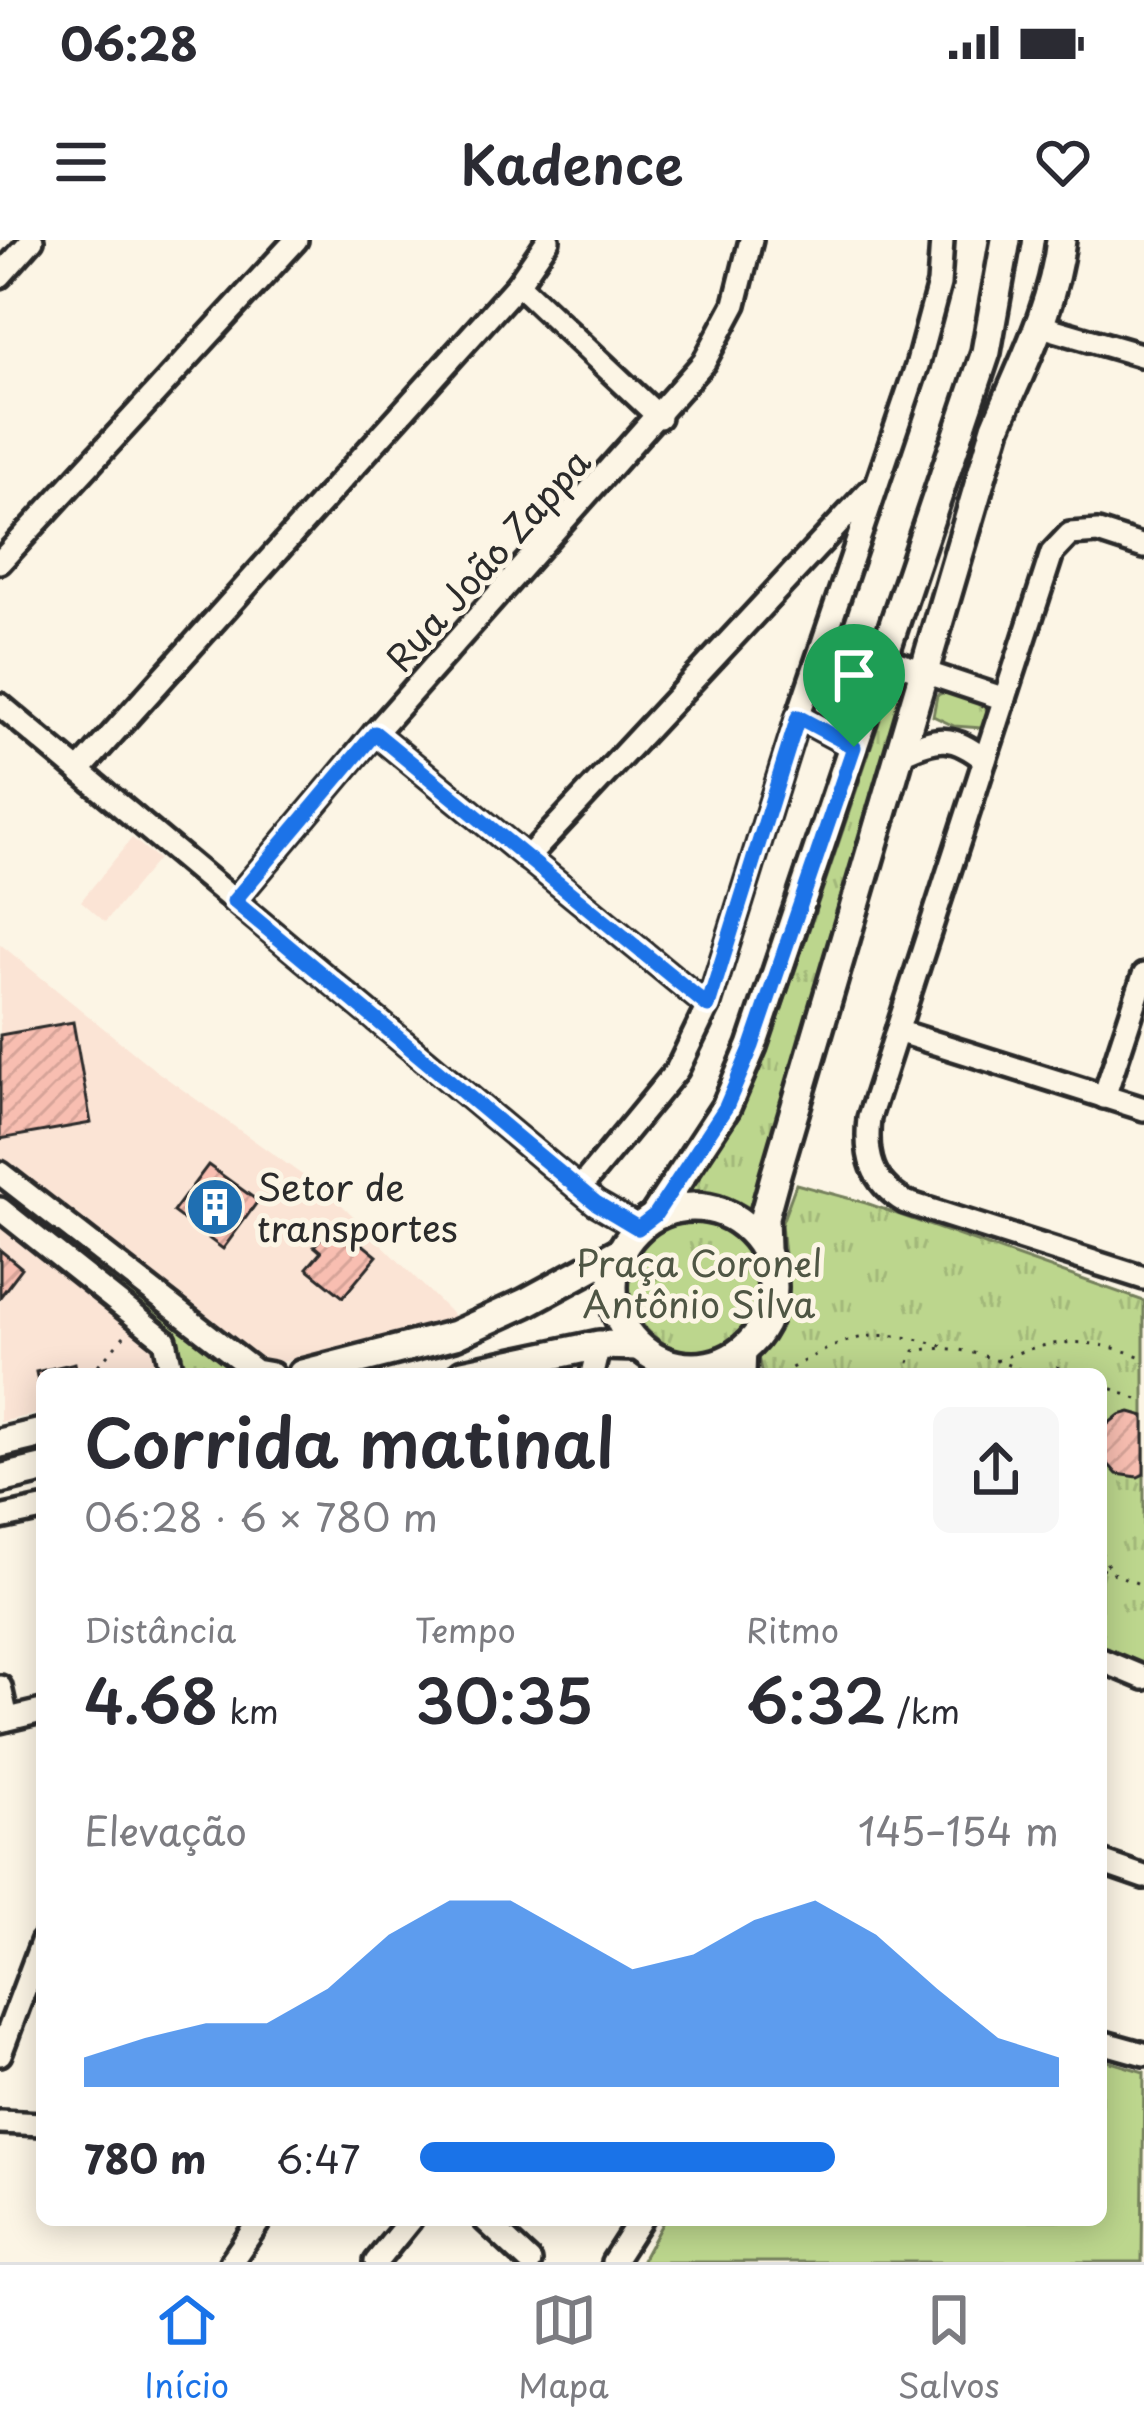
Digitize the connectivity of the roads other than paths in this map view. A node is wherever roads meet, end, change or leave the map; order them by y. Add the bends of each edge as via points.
1 (32, 240) edge
2 (296, 240) edge
3 (548, 240) edge
4 (752, 240) edge
5 (924, 240) edge
6 (1006, 240) edge
7 (1061, 240) edge
8 (942, 248) edge
9 (0, 276) edge
10 (518, 284) junction
11 (1041, 326) junction
12 (1144, 356) edge
13 (658, 417) junction
14 (878, 481) junction
15 (1144, 547) edge
16 (0, 562) edge
17 (885, 659) junction
18 (926, 673) junction
19 (1005, 699) junction
20 (0, 705) edge
21 (798, 717) junction
22 (375, 733) junction
23 (854, 747) junction
24 (902, 753) junction
25 (985, 760) junction
26 (79, 771) junction
27 (527, 858) junction
28 (234, 901) junction
29 (1144, 975) edge
30 (708, 1006) junction
31 (897, 1031) junction
32 (1105, 1097) junction
33 (1144, 1109) edge
34 (0, 1172) edge
35 (588, 1196) junction
36 (0, 1209) edge
37 (634, 1235) junction
38 (764, 1250) junction
39 (106, 1255) junction
40 (84, 1276) junction
41 (1144, 1278) edge
42 (599, 1345) junction
43 (638, 1346) junction
44 (745, 1360) edge
45 (171, 1368) edge
46 (251, 1368) edge
47 (326, 1368) edge
48 (491, 1368) edge
49 (593, 1368) edge
50 (689, 1368) edge
51 (703, 1368) edge
52 (36, 1434) edge
53 (0, 1442) edge
54 (36, 1470) edge
55 (0, 1479) edge
56 (36, 1510) edge
57 (0, 1519) edge
58 (1107, 1663) edge
59 (1144, 1678) edge
60 (0, 1687) edge
61 (36, 1713) edge
62 (4, 1720) edge
63 (1107, 1864) edge
64 (1144, 1877) edge
65 (36, 1958) edge
66 (1107, 2044) edge
67 (0, 2054) edge
68 (1144, 2054) edge
69 (0, 2122) edge
70 (36, 2124) edge
71 (256, 2226) edge
72 (405, 2226) edge
73 (491, 2226) edge
74 (636, 2226) edge
75 (232, 2262) edge
76 (376, 2262) edge
77 (530, 2262) edge
78 (613, 2262) edge

1 - 9 street
2 - 16 street
3 - 10 street
4 - 13 street, Rua João Zappa via 735,304 704,362
5 - 8 street
6 - 17 main road via 986,352
7 - 11 main road
8 - 14 street via 917,366
10 - 13 street
10 - 26 street
11 - 12 street
11 - 18 main road via 996,427
13 - 22 street, Rua João Zappa
14 - 21 street
14 - 27 street
15 - 19 street via 1098,532 1070,534 1052,553
17 - 18 street
17 - 23 main road
18 - 19 street
18 - 24 main road
19 - 25 street
20 - 26 street
21 - 23 street
21 - 30 street
22 - 27 street
22 - 28 street, Rua João Zappa
23 - 37 main road via 726,1107
24 - 25 street via 944,739
24 - 38 main road via 775,1177
25 - 31 street
26 - 28 street
27 - 30 street
28 - 35 street
29 - 32 street
30 - 35 street via 677,1070
31 - 32 street
31 - 41 street via 866,1148 886,1190
32 - 33 street
34 - 39 street
35 - 37 street
36 - 40 street
37 - 38 main road via 693,1206 747,1227
37 - 43 main road via 612,1284 622,1327
37 - 47 main road via 525,1303 455,1335
38 - 44 main road via 772,1299
39 - 40 street
39 - 46 street
40 - 45 street via 165,1340
42 - 43 main road
42 - 48 main road
42 - 49 street
43 - 50 main road
44 - 51 main road
52 - 53 main road
54 - 55 main road
56 - 57 street
58 - 59 street
60 - 62 street
61 - 62 street
63 - 64 street
65 - 67 street
66 - 68 street
69 - 70 street
71 - 75 street
72 - 76 street
73 - 77 street
74 - 78 street

